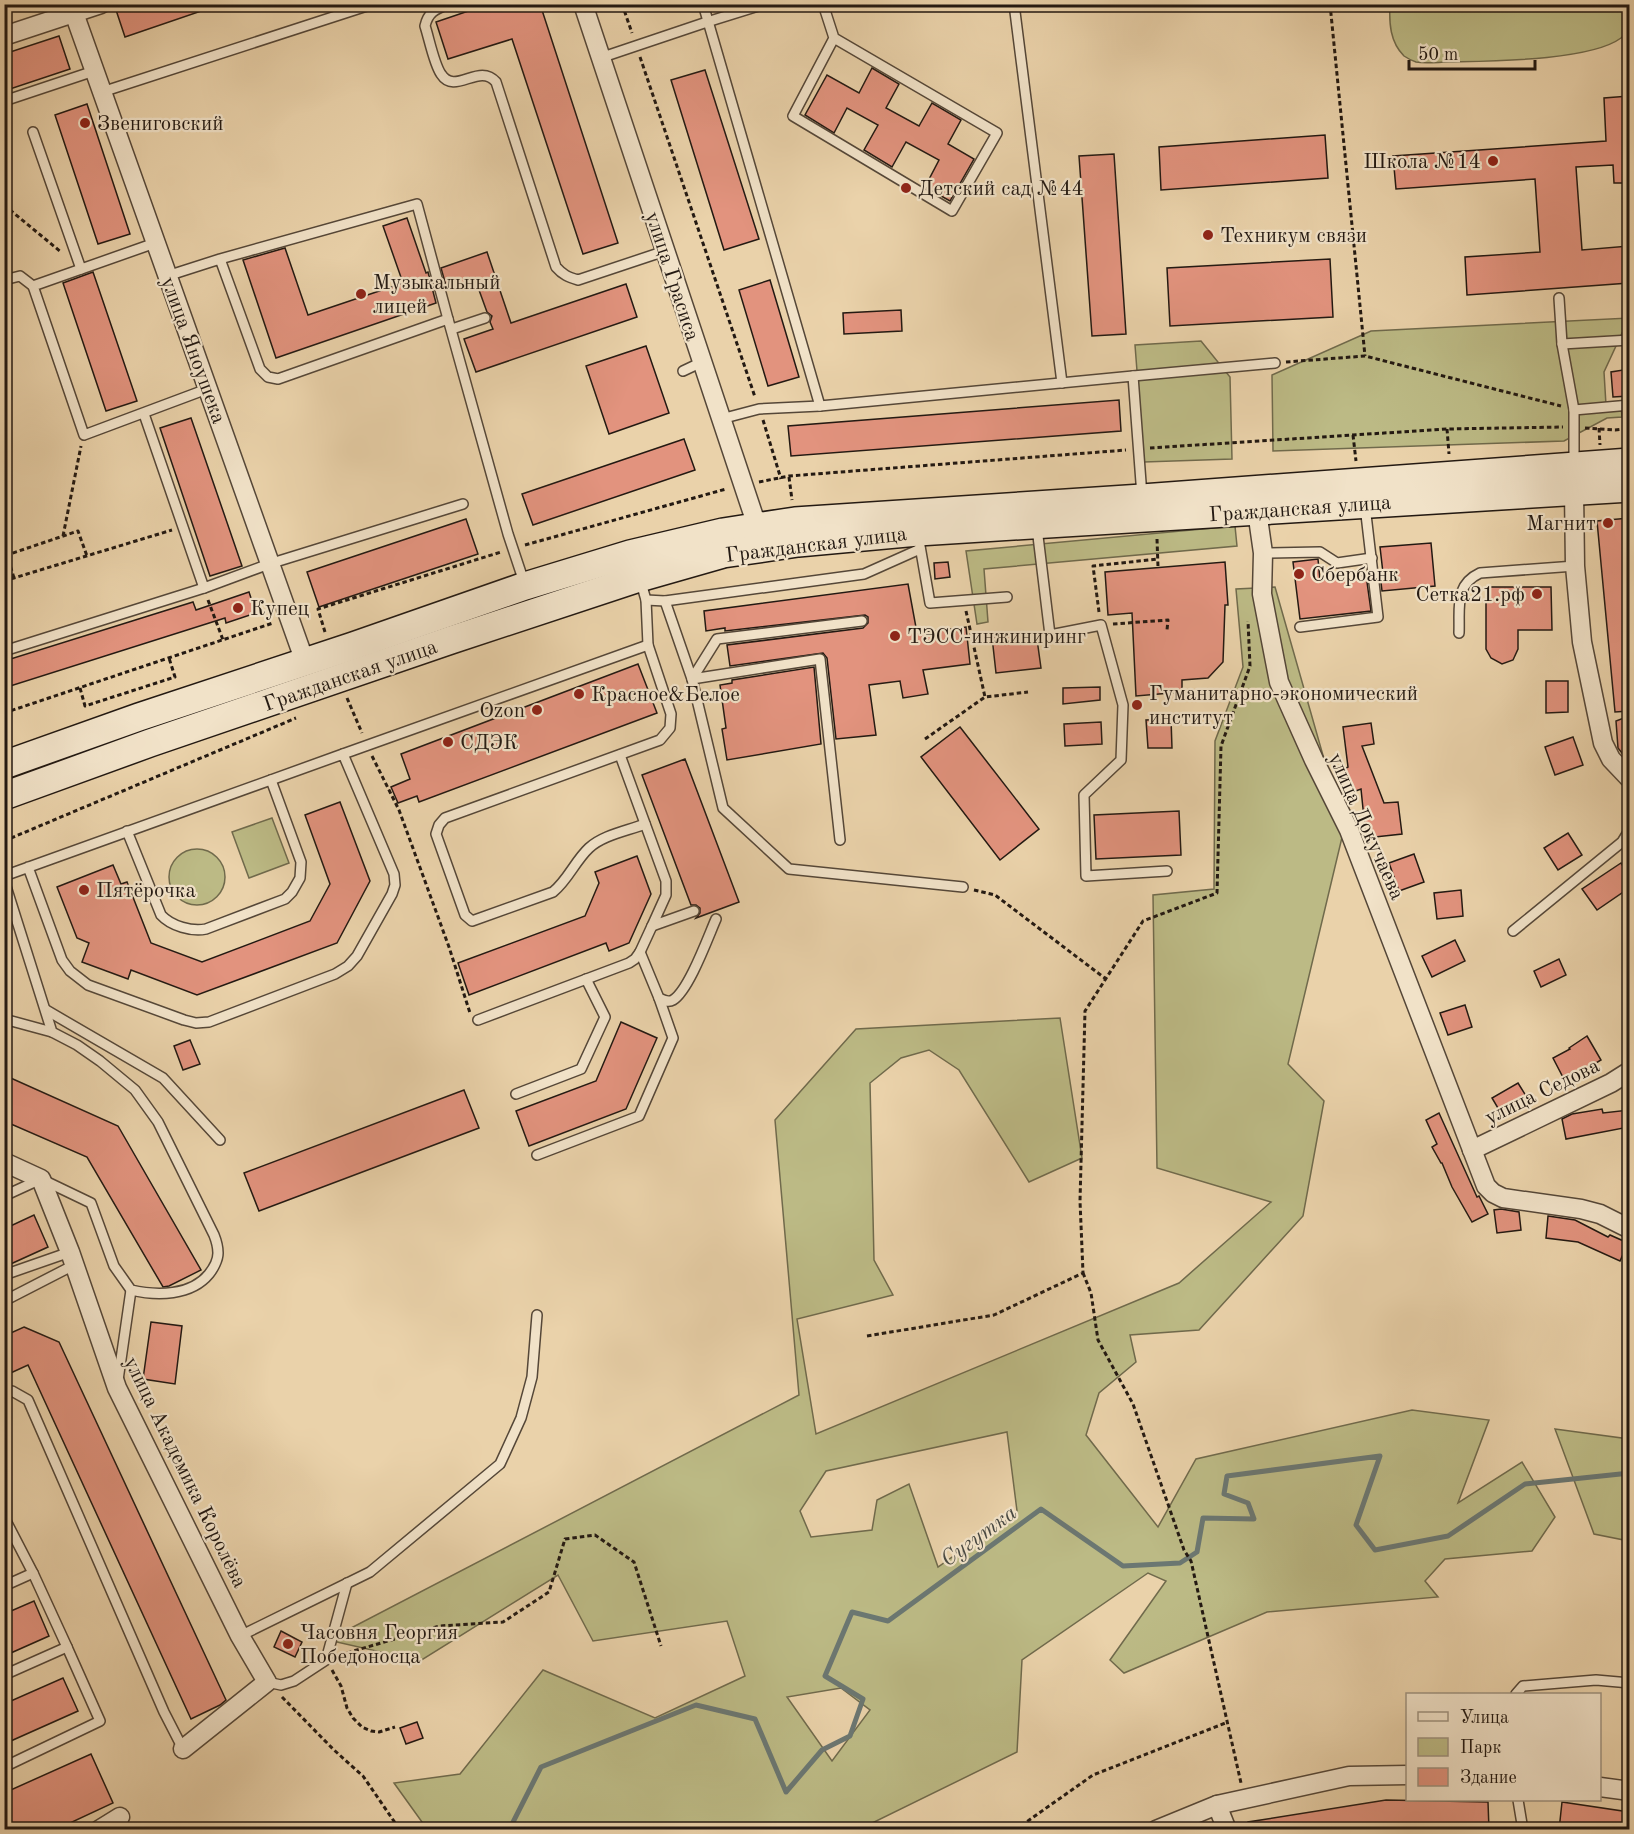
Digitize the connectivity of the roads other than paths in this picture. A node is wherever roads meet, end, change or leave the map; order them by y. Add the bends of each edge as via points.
1 (101, 4) edge
2 (373, 4) edge
3 (448, 4) edge
4 (583, 4) edge
5 (703, 4) edge
6 (765, 4) edge
7 (823, 4) edge
8 (1014, 4) edge
9 (74, 13) junction
10 (707, 22) junction
11 (4, 36) edge
12 (834, 38) junction
13 (600, 58) junction
14 (94, 71) junction
15 (102, 92) junction
16 (4, 101) edge
17 (33, 132) dead end
18 (155, 243) junction
19 (665, 251) junction
20 (220, 259) junction
21 (81, 269) junction
22 (167, 276) junction
23 (4, 280) edge
24 (33, 286) junction
25 (1559, 298) dead end
26 (485, 318) dead end
27 (448, 319) junction
28 (452, 329) junction
29 (1629, 340) edge
30 (1562, 344) junction
31 (702, 362) junction
32 (1275, 363) road end
33 (683, 371) dead end
34 (1133, 376) junction
35 (1062, 383) junction
36 (207, 389) junction
37 (1629, 405) edge
38 (820, 406) junction
39 (1574, 410) junction
40 (144, 414) junction
41 (721, 419) junction
42 (1629, 462) edge
43 (1574, 478) junction
44 (1629, 488) edge
45 (1142, 498) junction
46 (463, 504) dead end
47 (1365, 504) junction
48 (1257, 511) junction
49 (1037, 525) junction
50 (760, 537) junction
51 (919, 541) junction
52 (1263, 553) junction
53 (1372, 558) junction
54 (269, 564) junction
55 (1575, 566) junction
56 (525, 586) junction
57 (204, 588) junction
58 (642, 589) junction
59 (1007, 597) dead end
60 (665, 600) junction
61 (862, 621) dead end
62 (1300, 627) dead end
63 (1459, 633) dead end
64 (648, 645) junction
65 (4, 651) edge
66 (310, 674) junction
67 (692, 680) junction
68 (343, 754) junction
69 (620, 754) junction
70 (4, 765) edge
71 (1629, 779) edge
72 (270, 780) junction
73 (4, 796) edge
74 (645, 824) junction
75 (1629, 829) edge
76 (128, 831) junction
77 (840, 840) dead end
78 (28, 867) junction
79 (1167, 871) dead end
80 (4, 878) edge
81 (963, 887) road end
82 (693, 911) dead end
83 (716, 919) dead end
84 (652, 926) junction
85 (1512, 931) dead end
86 (640, 952) junction
87 (586, 979) junction
88 (659, 998) junction
89 (46, 1011) junction
90 (4, 1019) edge
91 (478, 1020) road end
92 (52, 1032) junction
93 (1629, 1071) edge
94 (516, 1094) dead end
95 (220, 1140) dead end
96 (1472, 1150) junction
97 (537, 1155) dead end
98 (4, 1162) edge
99 (41, 1179) junction
100 (4, 1196) edge
101 (1629, 1228) edge
102 (72, 1258) junction
103 (4, 1275) edge
104 (131, 1290) junction
105 (4, 1301) edge
106 (537, 1315) dead end
107 (117, 1388) junction
108 (4, 1394) edge
109 (4, 1518) edge
110 (33, 1573) junction
111 (347, 1583) junction
112 (4, 1586) edge
113 (240, 1636) junction
114 (67, 1647) junction
115 (4, 1675) edge
116 (267, 1682) junction
117 (1629, 1683) edge
118 (1518, 1693) edge
119 (183, 1749) joint
120 (4, 1767) edge
121 (1406, 1775) edge
122 (1601, 1786) edge
123 (1629, 1791) edge
124 (1518, 1801) edge
125 (1217, 1805) junction
126 (120, 1817) dead end
127 (99, 1830) edge
128 (1156, 1830) edge
129 (1227, 1830) edge
130 (1523, 1830) edge

1 - 9 street
2 - 15 lane
3 - 19 lane via 431,12 424,26 440,74 455,82 484,75 496,82 561,273 578,279
4 - 13 street, улица Грасиса
5 - 10 lane
6 - 10 lane
7 - 12 lane
8 - 35 lane
9 - 11 street
9 - 14 street, улица Яноушека
10 - 13 lane
10 - 38 lane
12 - 12 lane via 997,134 952,211 793,116
13 - 19 street, улица Грасиса
14 - 15 street, улица Яноушека
14 - 16 lane
15 - 18 street, улица Яноушека
17 - 21 lane
18 - 21 lane
18 - 22 street, улица Яноушека
19 - 31 street, улица Грасиса
20 - 22 lane
20 - 27 lane via 260,369 268,377 278,379
20 - 27 lane via 417,204
21 - 24 lane
22 - 36 street, улица Яноушека
23 - 24 lane via 20,276
24 - 40 lane via 84,435
25 - 30 lane
26 - 28 lane
27 - 28 lane
28 - 56 lane
29 - 30 lane
30 - 39 lane
31 - 33 lane
31 - 41 street, улица Грасиса
32 - 34 lane
34 - 35 lane
34 - 45 lane
35 - 38 lane
36 - 40 lane
36 - 54 street, улица Яноушека
37 - 39 lane
38 - 41 lane via 759,409
39 - 43 lane
40 - 57 lane
41 - 50 street, улица Грасиса
42 - 43 main road, Гражданская улица
43 - 44 main road, Гражданская улица
43 - 45 main road, Гражданская улица
43 - 47 main road, Гражданская улица
43 - 55 street
45 - 50 main road, Гражданская улица via 819,520
46 - 54 lane
47 - 48 main road, Гражданская улица
47 - 53 lane
48 - 49 main road, Гражданская улица
48 - 52 street, улица Докучаева
49 - 51 main road, Гражданская улица
49 - 79 lane via 1050,635 1101,625 1123,705 1121,760 1084,795 1086,876
50 - 51 main road, Гражданская улица
50 - 56 main road, Гражданская улица via 630,554
50 - 58 main road, Гражданская улица
51 - 59 lane via 930,603
51 - 60 lane via 864,574
52 - 53 lane via 1320,552 1337,563
52 - 96 street, улица Докучаева via 1262,594 1279,682 1348,830
53 - 62 lane via 1378,617
54 - 57 lane
54 - 66 street, улица Яноушека
55 - 63 lane via 1480,573 1472,577 1461,593
55 - 71 street via 1581,642 1603,743
56 - 66 main road, Гражданская улица
57 - 65 lane
58 - 60 lane
58 - 64 lane
58 - 66 main road, Гражданская улица
60 - 67 lane
61 - 67 lane via 717,639
64 - 68 lane
64 - 69 lane via 672,721 660,740
66 - 70 main road, Гражданская улица via 139,717
66 - 73 main road, Гражданская улица via 150,743
67 - 77 lane via 820,659
67 - 81 lane via 723,808 789,869
68 - 72 lane
68 - 78 lane via 394,874 392,894 357,956 342,970 209,1022 184,1020 76,978 62,960
69 - 74 lane
69 - 74 lane via 442,820 436,834 465,915 476,920 553,892 596,843
72 - 76 lane
72 - 76 lane via 301,862 300,878 285,899 206,929 194,930 161,915
74 - 84 lane via 667,886
75 - 85 lane via 1622,842
76 - 78 lane
78 - 80 lane
80 - 89 lane
82 - 84 lane
83 - 88 lane via 684,987 673,1000
84 - 86 lane
86 - 87 lane via 632,961
86 - 88 lane
87 - 91 lane
87 - 94 lane via 605,1017 581,1070
88 - 97 lane via 673,1038 639,1116
89 - 92 lane
89 - 95 lane via 164,1078
90 - 92 lane
92 - 104 lane via 100,1061 135,1090 158,1122 214,1234 218,1254 202,1283 182,1292 146,1294
93 - 96 street, улица Седова
96 - 101 street, улица Докучаева via 1486,1186 1503,1198 1581,1209
98 - 99 street
99 - 100 lane
99 - 102 street, улица Академика Королёва
99 - 104 lane via 91,1203 114,1266
102 - 103 lane
102 - 105 lane
102 - 107 street, улица Академика Королёва
104 - 107 lane
106 - 111 lane via 532,1377 521,1418 500,1464 370,1572
107 - 113 street, улица Академика Королёва
108 - 119 lane via 12,1391 28,1400
109 - 110 lane
110 - 112 lane
110 - 114 lane
111 - 113 lane
111 - 116 lane via 326,1660 294,1681 281,1685
113 - 116 street, улица Академика Королёва
114 - 115 lane
114 - 120 lane via 100,1721
116 - 119 street
117 - 118 lane via 1596,1680 1523,1686
121 - 125 street via 1349,1776
122 - 123 street
124 - 130 lane
125 - 128 street
125 - 129 street
126 - 127 street

